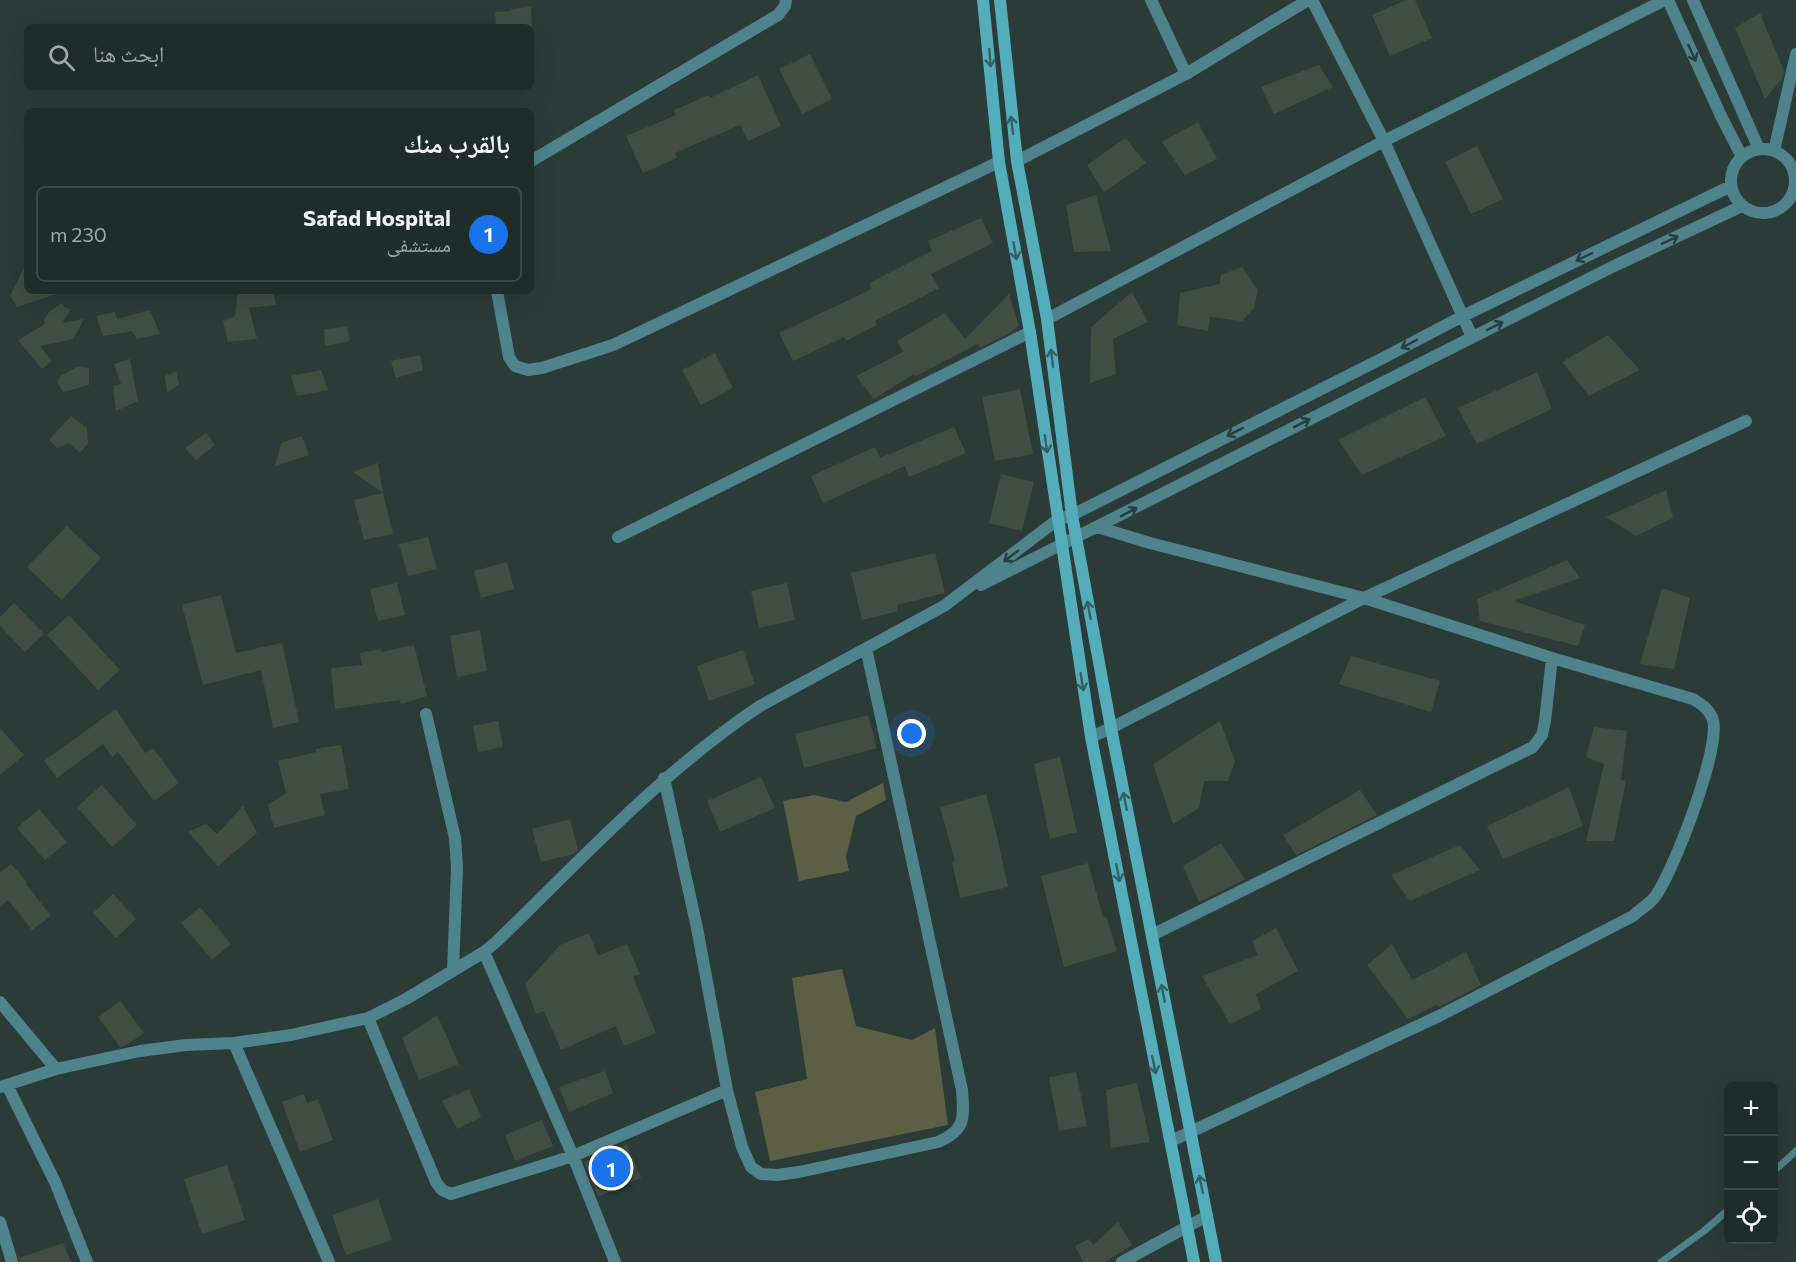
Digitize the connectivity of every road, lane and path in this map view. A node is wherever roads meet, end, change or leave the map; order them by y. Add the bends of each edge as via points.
1 (786, 0) edge
2 (983, 0) edge
3 (1000, 0) edge
4 (1151, 0) edge
5 (1310, 0) edge
6 (1666, 0) edge
7 (1693, 0) edge
8 (1796, 54) edge
9 (1186, 74) junction
10 (1384, 141) junction
11 (1759, 149) junction
12 (1774, 151) junction
13 (1742, 157) junction
14 (534, 159) edge
15 (1017, 161) junction
16 (999, 162) junction
17 (1731, 186) junction
18 (1793, 203) edge
19 (1742, 206) junction
20 (1604, 248) junction
21 (1612, 267) junction
22 (498, 294) edge
23 (1463, 315) junction
24 (1047, 319) junction
25 (1029, 332) junction
26 (1472, 337) junction
27 (1746, 421) dead end
28 (1072, 516) junction
29 (1057, 520) junction
30 (1097, 527) junction
31 (618, 537) dead end
32 (1076, 537) junction
33 (1062, 543) junction
34 (961, 595) junction
35 (1364, 598) junction
36 (866, 648) junction
37 (1552, 658) junction
38 (426, 714) dead end
39 (1111, 728) junction
40 (1091, 736) junction
41 (664, 778) junction
42 (1152, 935) junction
43 (484, 952) junction
44 (453, 971) junction
45 (0, 1002) edge
46 (368, 1018) junction
47 (234, 1043) junction
48 (56, 1069) junction
49 (3, 1086) edge
50 (727, 1090) junction
51 (1190, 1133) junction
52 (1171, 1141) junction
53 (1796, 1151) edge
54 (573, 1156) junction
55 (1778, 1167) edge
56 (1724, 1214) edge
57 (1208, 1216) junction
58 (0, 1222) edge
59 (1187, 1226) junction
60 (12, 1262) edge
61 (87, 1262) edge
62 (329, 1262) edge
63 (615, 1262) edge
64 (1122, 1262) edge
65 (1194, 1262) edge
66 (1216, 1262) edge
67 (1661, 1262) edge

1 - 14 street via 778,15
2 -> 16 main road
15 -> 3 main road
4 - 9 street
5 - 9 street
5 - 10 street
6 - 10 street
6 -> 13 street
7 - 11 street
8 - 12 street
9 - 15 street
10 - 23 street
10 - 24 street
11 - 12 street
11 - 13 street
12 - 18 street via 1792,166 1796,178
13 - 17 street via 1735,165
15 - 24 main road
16 - 22 street via 613,345 542,368 528,370 515,366 509,357
16 -> 25 main road
17 - 19 street
17 - 20 street
18 - 19 street via 1762,214
21 -> 19 street
20 - 21 street
20 -> 23 street
26 -> 21 street
23 - 26 street
23 -> 28 street
28 -> 24 main road
25 -> 29 main road
25 - 31 street
30 -> 26 street
27 - 35 street
28 - 29 street
28 - 32 main road
29 - 33 main road
29 -> 34 street
30 - 32 street
30 - 35 street
32 - 33 street
39 -> 32 main road
33 - 34 street
33 -> 40 main road
34 - 36 street
35 - 37 street
35 - 39 street
36 - 41 street via 760,706
36 - 50 street via 962,1090 961,1125 952,1136 938,1142 799,1172 761,1174 751,1167 742,1147
37 - 42 street via 1545,721 1542,735 1533,747
37 - 51 street via 1693,699 1706,707 1713,718 1714,732 1696,805 1667,878 1653,900 1600,934 1439,1016
38 - 44 street via 455,838
39 - 40 street
42 -> 39 main road
40 -> 52 main road
41 - 43 street
41 - 50 street
51 -> 42 main road
43 - 44 street
43 - 54 street
44 - 46 street
45 - 48 street
46 - 47 street
46 - 54 street via 442,1190 451,1194 463,1191
47 - 48 street via 140,1051
47 - 62 street
48 - 49 street
49 - 61 street via 55,1182
50 - 54 street
51 - 52 street
57 -> 51 main road
52 - 59 main road
53 - 55 lane
54 - 63 street
56 - 67 lane
57 - 59 street
57 - 66 main road
58 - 60 street
59 - 64 street
59 - 65 main road

